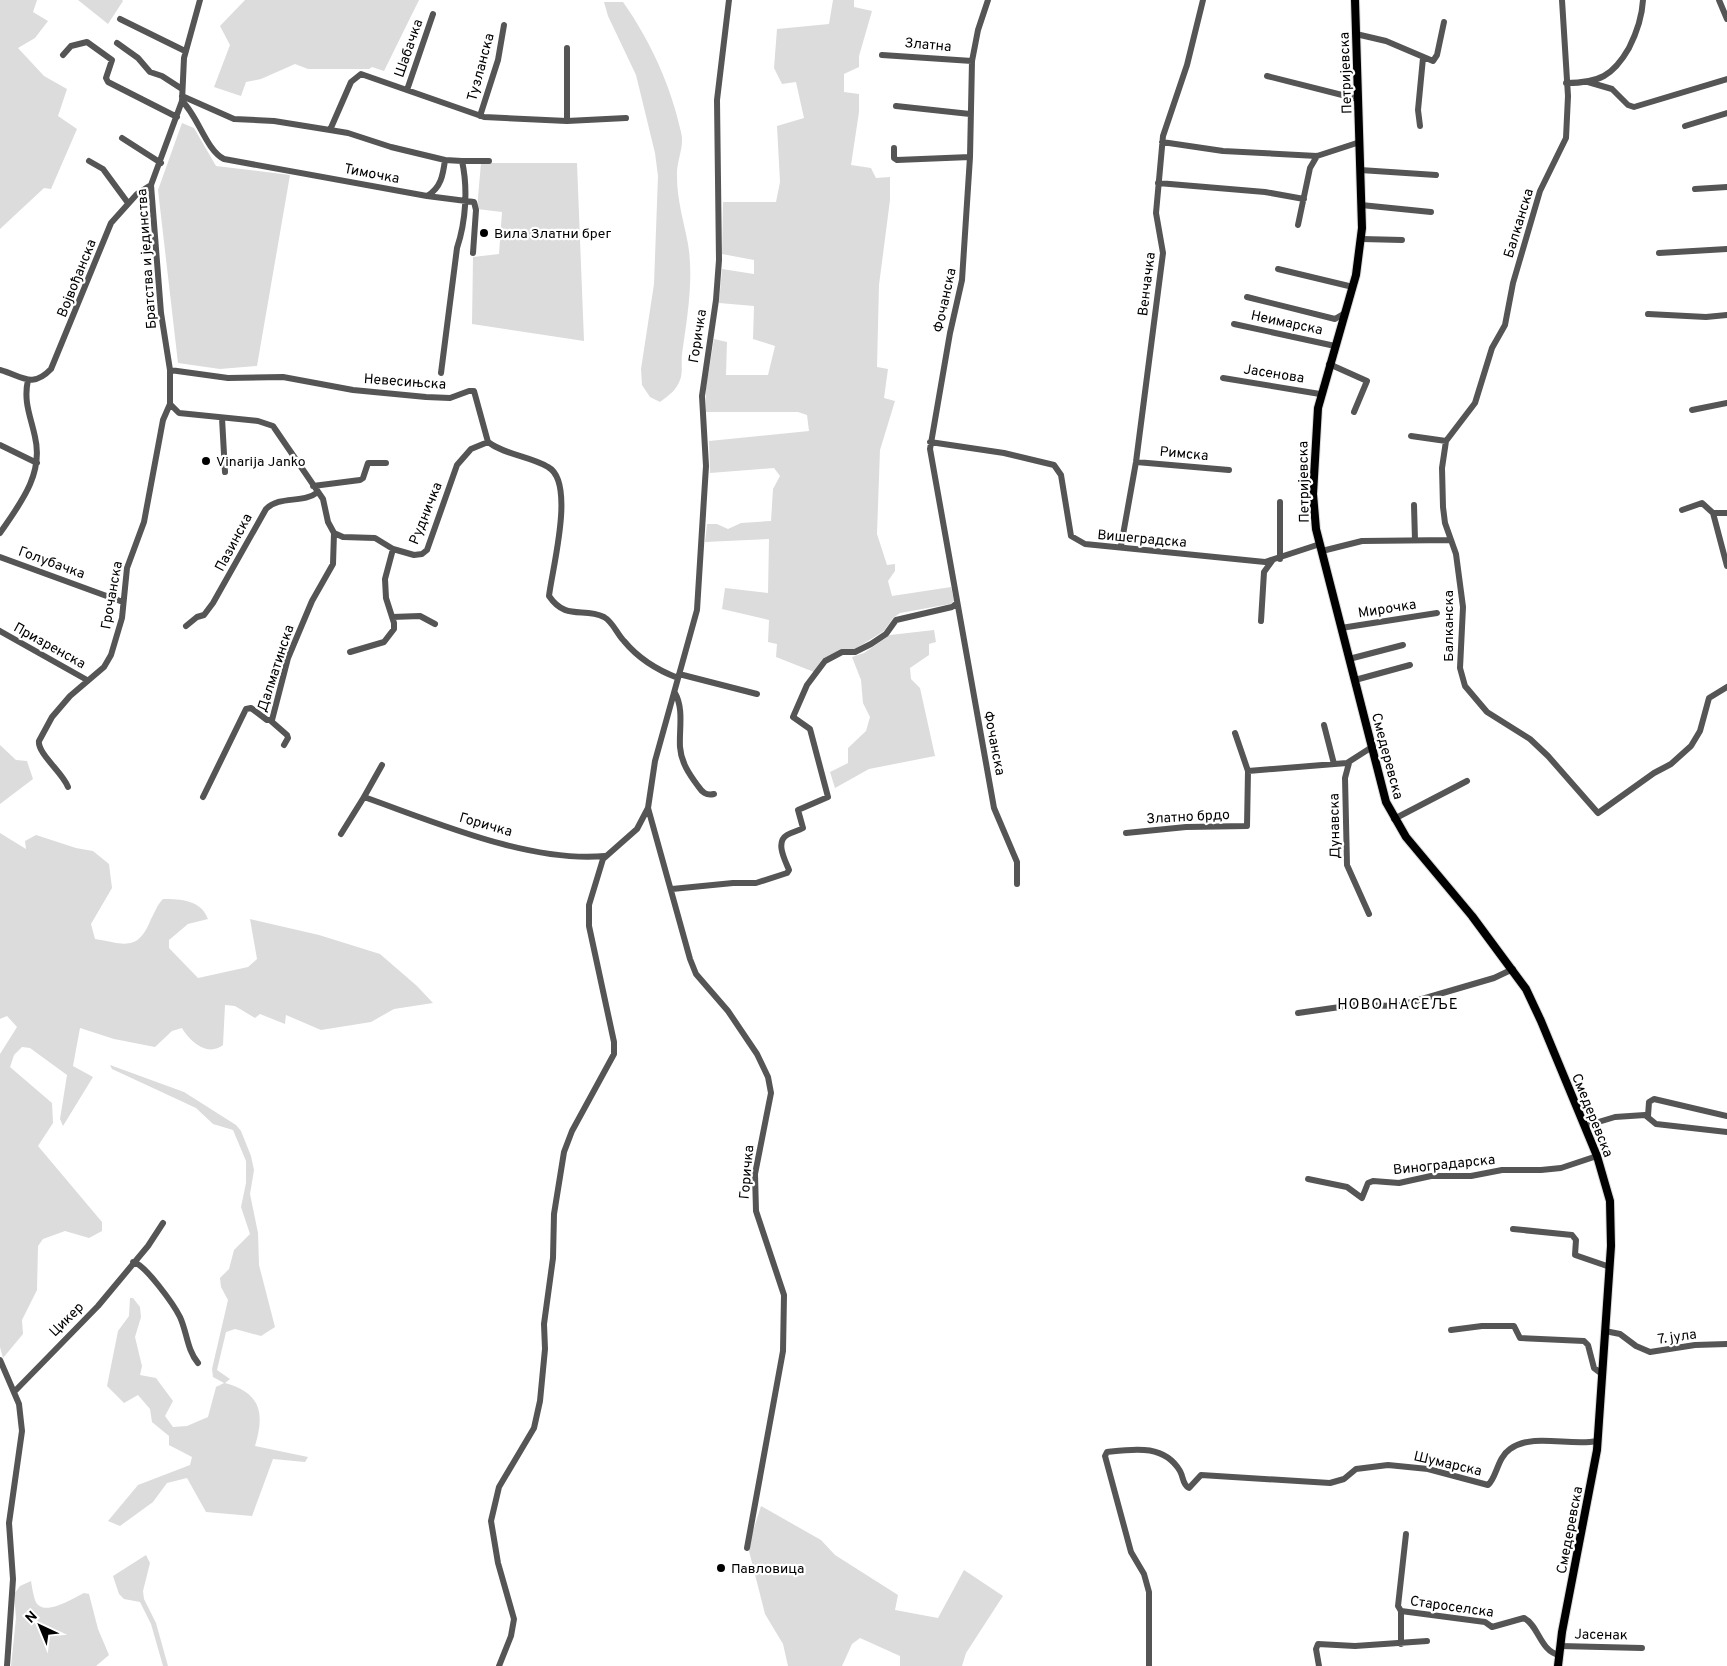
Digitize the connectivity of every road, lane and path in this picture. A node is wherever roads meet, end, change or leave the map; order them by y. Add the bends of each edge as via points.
1 (200, 0) edge
2 (729, 0) edge
3 (988, 0) edge
4 (1203, 0) edge
5 (1355, 0) edge
6 (1562, 0) edge
7 (1643, 0) edge
8 (1719, 0) edge
9 (433, 14) dead end
10 (120, 19) dead end
11 (1727, 19) edge
12 (1444, 22) dead end
13 (504, 25) dead end
14 (1356, 34) junction
15 (117, 43) dead end
16 (567, 48) dead end
17 (185, 51) junction
18 (63, 55) dead end
19 (882, 55) dead end
20 (1423, 58) junction
21 (972, 61) junction
22 (1267, 76) dead end
23 (1727, 79) edge
24 (1588, 82) junction
25 (1566, 83) junction
26 (407, 90) junction
27 (182, 95) junction
28 (1358, 99) junction
29 (896, 106) dead end
30 (970, 114) junction
31 (1727, 114) edge
32 (480, 116) junction
33 (177, 117) junction
34 (626, 118) dead end
35 (567, 121) junction
36 (1420, 126) dead end
37 (1685, 126) dead end
38 (330, 130) junction
39 (122, 138) dead end
40 (1162, 142) junction
41 (1360, 142) junction
42 (894, 148) dead end
43 (1317, 156) junction
44 (970, 157) junction
45 (89, 160) dead end
46 (445, 160) junction
47 (462, 160) junction
48 (489, 161) dead end
49 (161, 163) junction
50 (1360, 170) junction
51 (1436, 175) dead end
52 (1158, 183) junction
53 (151, 185) junction
54 (1727, 188) edge
55 (1694, 189) dead end
56 (427, 196) junction
57 (1304, 199) junction
58 (465, 201) junction
59 (128, 203) junction
60 (1362, 205) junction
61 (1431, 212) dead end
62 (1298, 224) dead end
63 (1362, 239) junction
64 (1402, 240) dead end
65 (1727, 249) edge
66 (473, 253) dead end
67 (1659, 253) dead end
68 (1278, 269) dead end
69 (1353, 287) junction
70 (1246, 297) dead end
71 (1345, 313) junction
72 (1648, 314) dead end
73 (1727, 316) edge
74 (1234, 324) dead end
75 (1334, 346) junction
76 (1329, 364) junction
77 (0, 370) edge
78 (170, 370) junction
79 (441, 373) dead end
80 (1223, 378) dead end
81 (28, 380) junction
82 (1320, 394) junction
83 (1727, 403) edge
84 (170, 404) junction
85 (1692, 410) dead end
86 (1354, 412) dead end
87 (222, 418) junction
88 (1411, 436) dead end
89 (1446, 441) junction
90 (488, 442) junction
91 (930, 442) junction
92 (0, 445) edge
93 (1136, 462) junction
94 (36, 463) junction
95 (386, 463) dead end
96 (1229, 470) dead end
97 (225, 472) dead end
98 (315, 489) junction
99 (1280, 502) dead end
100 (1414, 505) dead end
101 (1682, 510) dead end
102 (1713, 513) junction
103 (1727, 513) edge
104 (3, 523) edge
105 (0, 533) edge
106 (334, 533) junction
107 (1415, 540) junction
108 (1451, 540) junction
109 (1121, 546) junction
110 (1321, 547) junction
111 (393, 549) junction
112 (0, 557) edge
113 (1280, 559) junction
114 (1272, 561) junction
115 (1727, 566) edge
116 (123, 602) junction
117 (957, 603) junction
118 (1437, 613) dead end
119 (392, 617) junction
120 (1261, 621) dead end
121 (435, 624) dead end
122 (186, 626) dead end
123 (1341, 628) junction
124 (0, 631) edge
125 (1403, 646) dead end
126 (350, 652) dead end
127 (1349, 659) junction
128 (1410, 665) dead end
129 (678, 676) junction
130 (87, 680) junction
131 (1354, 680) junction
132 (1727, 687) edge
133 (675, 693) junction
134 (758, 694) dead end
135 (271, 721) junction
136 (1324, 725) dead end
137 (1235, 733) dead end
138 (284, 745) dead end
139 (1372, 747) junction
140 (1349, 763) junction
141 (1334, 764) junction
142 (382, 765) dead end
143 (1248, 771) junction
144 (1467, 781) dead end
145 (68, 787) dead end
146 (714, 794) dead end
147 (203, 797) dead end
148 (364, 797) junction
149 (648, 808) junction
150 (1394, 819) junction
151 (1126, 833) dead end
152 (341, 834) dead end
153 (605, 856) junction
154 (1018, 884) dead end
155 (672, 889) junction
156 (1369, 914) dead end
157 (1512, 969) junction
158 (1298, 1013) dead end
159 (1648, 1116) junction
160 (1727, 1116) edge
161 (1585, 1126) junction
162 (1727, 1132) edge
163 (1597, 1156) junction
164 (1308, 1179) dead end
165 (163, 1223) dead end
166 (1513, 1228) dead end
167 (133, 1262) junction
168 (1610, 1267) junction
169 (1451, 1330) dead end
170 (1605, 1331) junction
171 (1727, 1344) edge
172 (0, 1360) edge
173 (198, 1363) dead end
174 (1602, 1374) junction
175 (14, 1392) junction
176 (1597, 1441) junction
177 (1406, 1534) dead end
178 (747, 1548) dead end
179 (1400, 1611) junction
180 (1427, 1641) dead end
181 (1401, 1644) junction
182 (1642, 1648) dead end
183 (1559, 1651) junction
184 (7, 1666) edge
185 (499, 1666) edge
186 (1149, 1666) edge
187 (1319, 1666) edge
188 (1558, 1666) edge

1 - 17 street, Братства и јединства
2 - 129 street, Горичка via 717,100 719,252 716,300 702,396 706,466 697,610
3 - 21 street, Фочанска
4 - 40 street, Венчачка via 1187,65
5 - 14 main road, Петријевска
6 - 25 street, Балканска
7 - 24 street via 1641,20 1623,58 1611,73
8 - 11 street
9 - 26 street, Шабачка
10 - 17 street
12 - 20 street via 1436,58 1431,61
13 - 32 street, Тузланска via 498,60
14 - 20 street via 1386,41
14 - 28 main road, Петријевска
15 - 27 street
16 - 35 street
17 - 27 street, Братства и јединства
18 - 33 street via 71,46 87,42 112,60 106,78 108,82
19 - 21 street, Златна
20 - 36 street via 1418,110
21 - 30 street, Фочанска
22 - 28 street
23 - 24 street via 1634,106 1628,105 1612,89
24 - 25 street
25 - 89 street, Балканска via 1568,128 1565,144 1540,191 1513,283 1505,325 1492,348 1475,403
26 - 32 street
26 - 38 street via 364,74 356,76
27 - 33 street, Братства и јединства
27 - 38 street, Тимочка via 234,119 274,121
27 - 56 street, Тимочка via 215,152 224,159
28 - 41 main road, Петријевска
29 - 30 street
30 - 44 street, Фочанска
31 - 37 street
32 - 35 street
33 - 49 street, Братства и јединства
34 - 35 street
38 - 46 street, Тимочка
39 - 49 street
40 - 43 street
40 - 52 street, Венчачка
41 - 43 street
41 - 50 main road, Петријевска
42 - 44 street via 897,160
43 - 57 street via 1311,164
44 - 91 street, Фочанска via 962,280
45 - 59 street via 102,169
46 - 47 street, Тимочка
46 - 56 street via 442,180
47 - 48 street, Тимочка
47 - 58 street via 466,178
49 - 53 street, Братства и јединства
50 - 51 street
50 - 60 main road, Петријевска
52 - 57 street
52 - 93 street, Венчачка via 1156,213 1163,253
53 - 59 street, Војвођанска
53 - 78 street, Братства и јединства via 161,314
54 - 55 street
56 - 58 street, Тимочка
57 - 62 street
58 - 66 street via 475,204
58 - 79 street
59 - 81 street, Војвођанска via 111,223 54,364 44,376
60 - 61 street
60 - 63 main road, Петријевска
63 - 64 street
63 - 69 main road, Петријевска
65 - 67 street
68 - 69 street
69 - 71 main road, Петријевска
70 - 71 street via 1334,319
71 - 75 main road, Петријевска
72 - 73 street
74 - 75 street, Неимарска
75 - 76 main road, Петријевска
76 - 82 main road, Петријевска
76 - 86 street via 1367,381
77 - 81 street
78 - 84 street, Братства и јединства
78 - 90 street, Невесињска via 228,378 282,377 360,391 434,397 450,398 474,391
80 - 82 street, Јасенова
81 - 94 street via 25,398 35,436
82 - 110 main road, Петријевска via 1313,494
83 - 85 street
84 - 87 street via 179,414
84 - 116 street, Грочанска via 163,420 144,522 127,568
87 - 97 street
87 - 98 street via 258,421 273,426
88 - 89 street
89 - 108 street, Балканска via 1442,468 1443,507
90 - 111 street, Рудничка via 471,449 457,465 425,552 417,556
90 - 129 street via 547,466 558,479 562,499 549,596 555,605 568,612 595,614 607,619 624,641 650,664
91 - 109 street, Вишеградска via 1054,465 1061,475 1073,539 1091,546
91 - 117 street, Фочанска
92 - 94 street
93 - 96 street, Римска
93 - 109 street, Венчачка
94 - 104 street via 28,490
95 - 98 street via 368,463 360,480
98 - 106 street via 323,499
98 - 122 street, Пазинска via 308,497 276,502 266,509 213,603 204,615
99 - 113 street
100 - 107 street
101 - 102 street via 1702,503
102 - 103 street
102 - 115 street
104 - 105 street
106 - 111 street, Рудничка via 343,537 375,538
106 - 135 street, Далматинска via 333,564 312,601 288,658
107 - 108 street, Вишеградска
107 - 110 street, Вишеградска via 1357,541
108 - 132 street, Балканска via 1463,607 1460,648 1463,680 1480,706 1548,756 1598,813 1692,746 1700,731 1706,702
109 - 114 street, Вишеградска
110 - 113 street, Вишеградска
110 - 123 main road, Петријевска
111 - 119 street via 385,579
112 - 116 street, Голубачка
113 - 114 street, Вишеградска
114 - 120 street via 1264,572
116 - 130 street, Грочанска via 111,655 104,667
117 - 154 street, Фочанска via 994,808 1017,862
117 - 155 street via 952,607 896,620 886,634 870,644 825,661 807,685 793,717 810,728 828,797 798,810 803,828 786,835 782,843 787,873 756,883
118 - 123 street, Мирочка
119 - 121 street via 420,616
119 - 126 street via 394,629 384,642
123 - 127 main road, Смедеревска
124 - 130 street, Призренска
125 - 127 street
127 - 131 main road, Смедеревска
128 - 131 street
129 - 133 street, Горичка
129 - 134 street
130 - 145 street, Грочанска via 52,717 39,740 40,750
131 - 139 main road, Смедеревска
133 - 146 street, Горичка via 680,710 680,747 684,762 701,791
133 - 149 street, Горичка via 655,762
135 - 138 street via 287,735
135 - 147 street, Далматинска via 250,708 246,709
136 - 141 street
137 - 143 street, Златно брдо
139 - 140 street
139 - 150 main road, Смедеревска via 1381,789
140 - 141 street
140 - 156 street, Дунавска via 1345,778 1347,865
141 - 143 street
142 - 148 street
143 - 151 street, Златно брдо via 1247,826 1186,827
144 - 150 street
148 - 152 street
148 - 153 street, Горичка via 469,834 514,846 568,856
149 - 153 street, Горичка via 637,828
149 - 155 street, Горичка
150 - 157 main road, Смедеревска
153 - 185 street, Горичка via 592,888 588,917 614,1054 564,1152 554,1214 540,1401 534,1428 499,1487 491,1521 498,1563 514,1619
155 - 178 street, Горичка via 696,974 728,1012 764,1068 771,1093 756,1174 756,1211 784,1295 783,1351
157 - 158 street via 1494,978 1398,1006 1354,1005
157 - 161 main road, Смедеревска via 1537,1011
159 - 160 street via 1649,1102 1654,1099
159 - 161 street via 1616,1118
159 - 162 street via 1656,1124
161 - 163 main road, Смедеревска
163 - 164 street, Виноградарска via 1561,1168 1502,1170 1454,1178 1431,1176 1399,1183 1373,1181 1368,1183 1362,1198 1347,1187
163 - 168 main road, Смедеревска via 1610,1208
165 - 167 street, Цикер
166 - 168 street via 1572,1235 1576,1240 1575,1255
167 - 173 street via 143,1267 174,1307 191,1354
167 - 175 street, Цикер via 98,1306
168 - 170 main road, Смедеревска
169 - 174 street via 1514,1326 1520,1338 1584,1340 1594,1368
170 - 171 street, 7. јула via 1620,1334 1650,1352
170 - 174 main road, Смедеревска
172 - 175 street
174 - 176 main road, Смедеревска
175 - 184 street via 22,1431 9,1523 13,1579
176 - 183 main road, Смедеревска
176 - 186 street, Шумарска via 1548,1441 1515,1447 1501,1460 1488,1485 1428,1469 1388,1465 1365,1467 1330,1483 1201,1475 1189,1488 1178,1468 1161,1452 1106,1453 1113,1492 1130,1547 1149,1592
177 - 179 street, Староселска
179 - 181 street
179 - 183 street, Староселска via 1485,1622 1492,1627 1524,1618 1548,1650
180 - 181 street
181 - 187 street via 1318,1644
182 - 183 street, Јасенак
183 - 188 main road, Смедеревска

